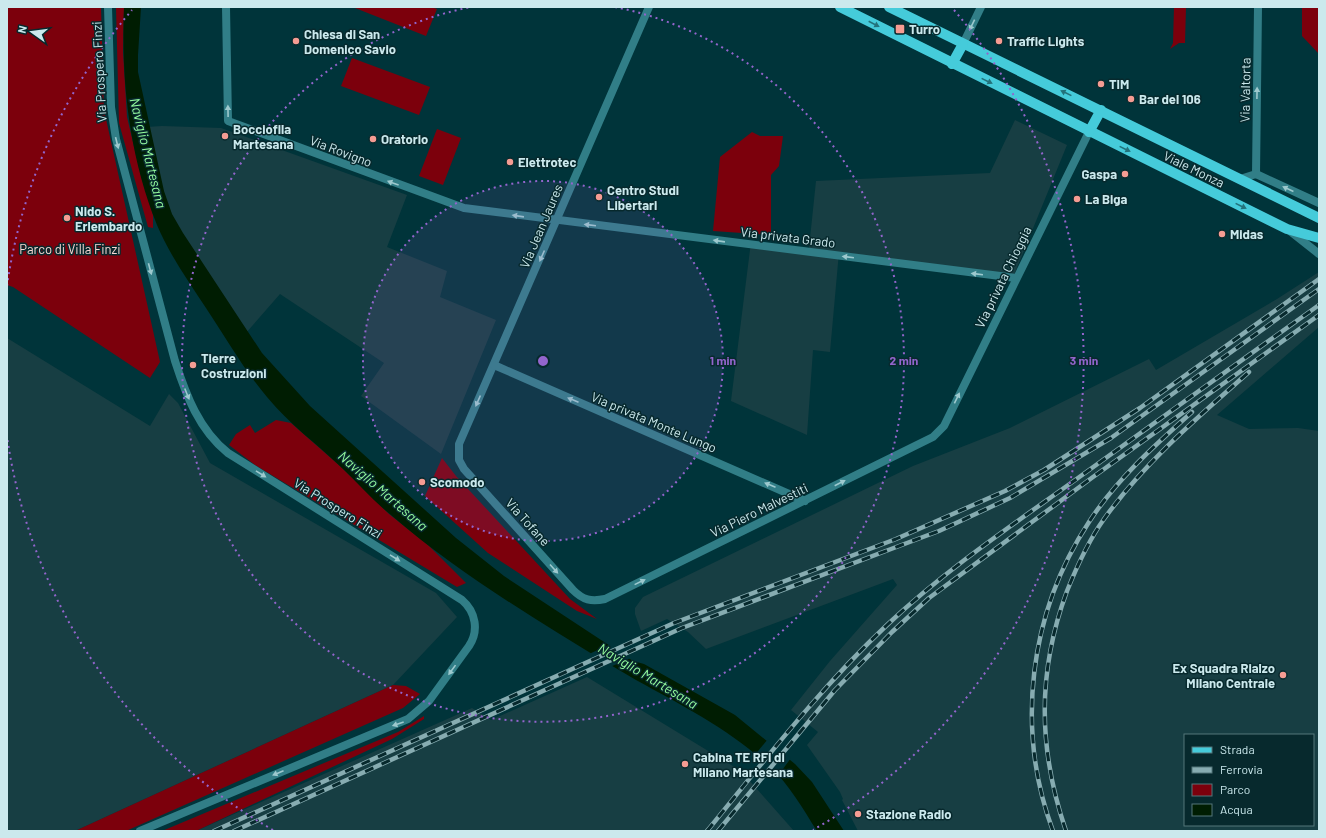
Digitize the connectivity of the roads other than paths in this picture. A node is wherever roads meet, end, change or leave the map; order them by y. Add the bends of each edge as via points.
1 (108, 7) edge
2 (226, 7) edge
3 (649, 7) edge
4 (840, 7) edge
5 (889, 7) edge
6 (981, 7) edge
7 (1258, 7) edge
8 (963, 44) junction
9 (952, 64) junction
10 (1101, 110) junction
11 (1089, 132) junction
12 (1256, 174) junction
13 (1240, 179) junction
14 (1319, 203) edge
15 (1319, 218) edge
16 (557, 220) junction
17 (1287, 229) junction
18 (1319, 238) edge
19 (1319, 254) edge
20 (1016, 278) junction
21 (494, 365) junction
22 (939, 432) joint
23 (458, 454) joint
24 (805, 501) junction
25 (586, 600) joint
26 (140, 831) edge

1 -> 26 street, Via Prospero Finzi via 114,132 175,361 194,410 212,438 228,453 462,600 470,608 474,620 474,638 429,701 400,724
16 -> 2 street, Via Rovigno via 464,208 228,121
3 - 16 street, Via Jean Jaures
4 -> 9 main road, Viale Monza
5 - 8 main road, Viale Monza
6 -> 8 street
12 -> 7 street, Via Valtorta
8 - 9 main road
10 -> 8 main road, Viale Monza
9 -> 11 main road, Viale Monza
10 - 11 main road
10 - 13 main road, Viale Monza
11 -> 17 main road, Viale Monza
11 - 20 street, Via privata Chioggia
12 - 13 street, Viale Monza
14 -> 12 street
13 - 15 main road, Viale Monza
20 -> 16 street, Via privata Grado
16 -> 21 street, Via Jean Jaures
17 - 18 main road, Viale Monza
17 - 19 street, Viale Monza
22 -> 20 street, Via privata Chioggia
21 -> 23 street, Via Jean Jaures via 458,444
24 -> 21 street, Via privata Monte Lungo
24 -> 22 street, Via Piero Malvestiti
23 -> 25 street, Via Tofane via 464,469 579,597
25 -> 24 street, Via Piero Malvestiti via 605,599

